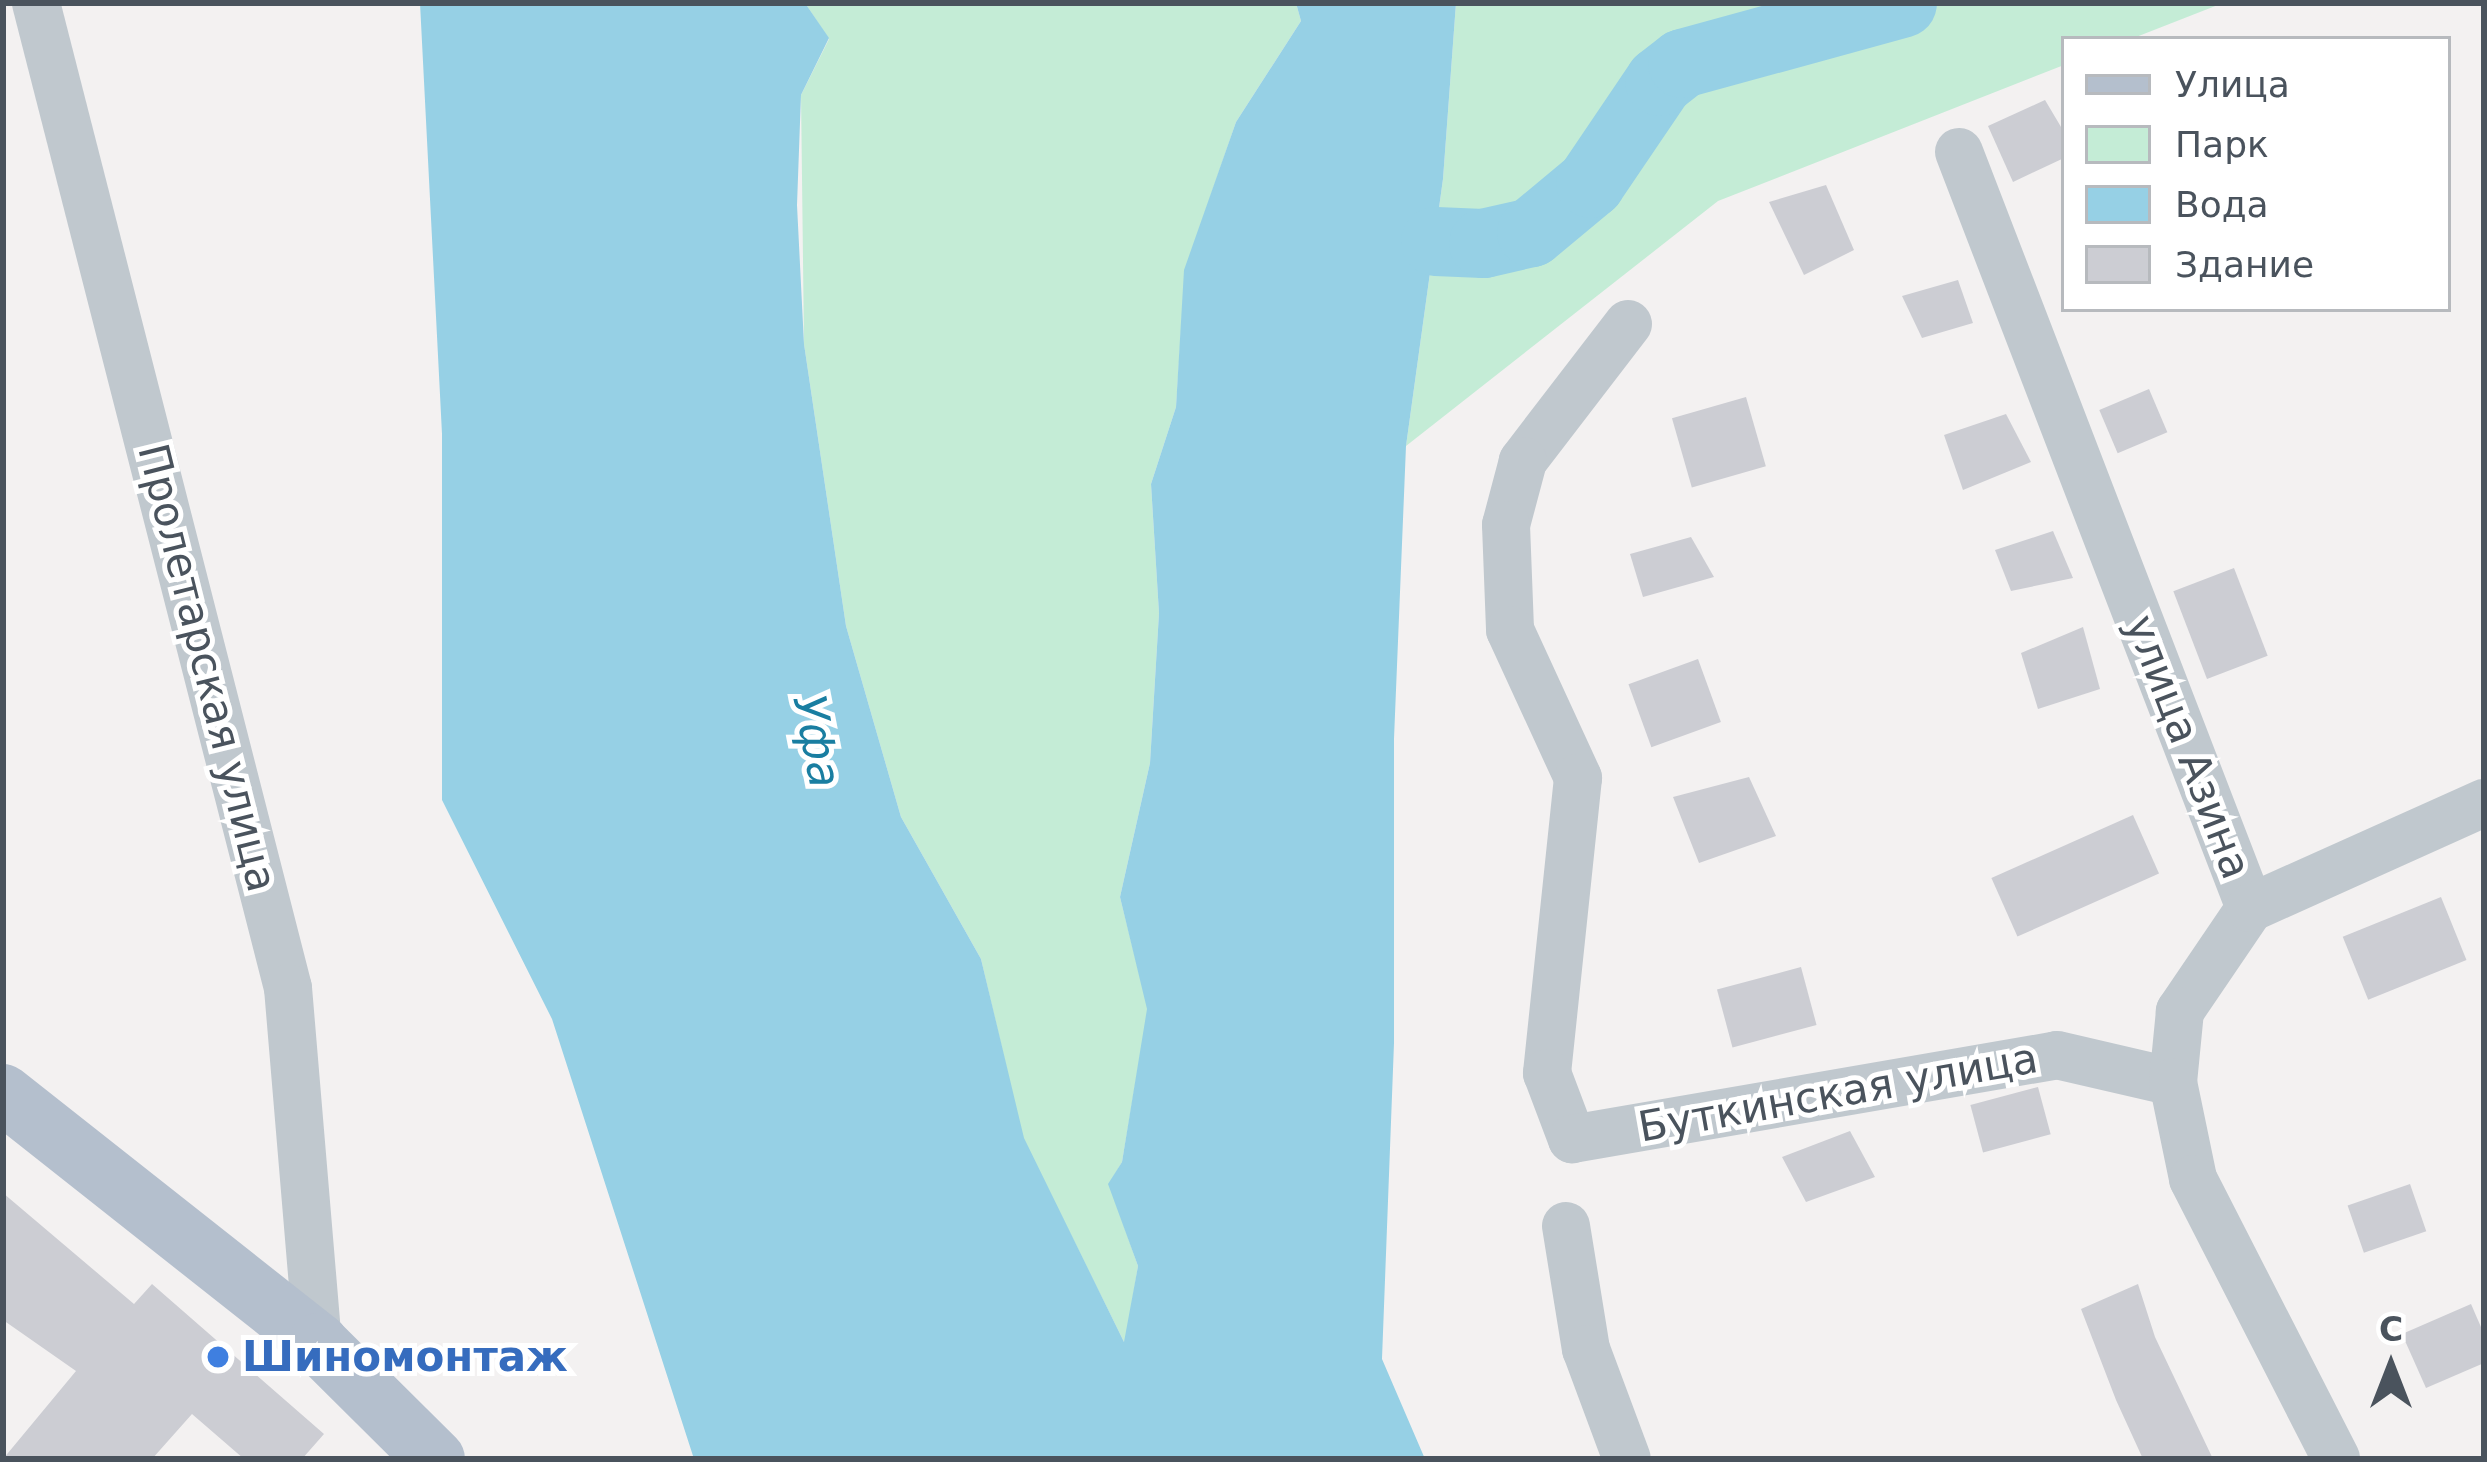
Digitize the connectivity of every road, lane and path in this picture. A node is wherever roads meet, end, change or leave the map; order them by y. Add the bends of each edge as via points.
1 (14, 3) edge
2 (42, 22) edge
3 (1959, 152) dead end
4 (1628, 324) dead end
5 (2478, 820) edge
6 (2250, 908) junction
7 (2174, 1082) junction
8 (3, 1094) edge
9 (1566, 1226) dead end
10 (318, 1343) junction
11 (435, 1459) edge
12 (1627, 1459) edge
13 (2336, 1459) edge

1 - 2 street
2 - 10 street, Пролетарская улица via 287,988
3 - 6 street, улица Азина
4 - 7 street, Буткинская улица via 1523,461 1506,525 1510,630 1578,778 1547,1073 1572,1138 2057,1055
5 - 6 street
6 - 7 street, улица Азина via 2180,1011
7 - 13 street, улица Азина via 2193,1179
8 - 10 main road
9 - 12 street via 1586,1348
10 - 11 main road

